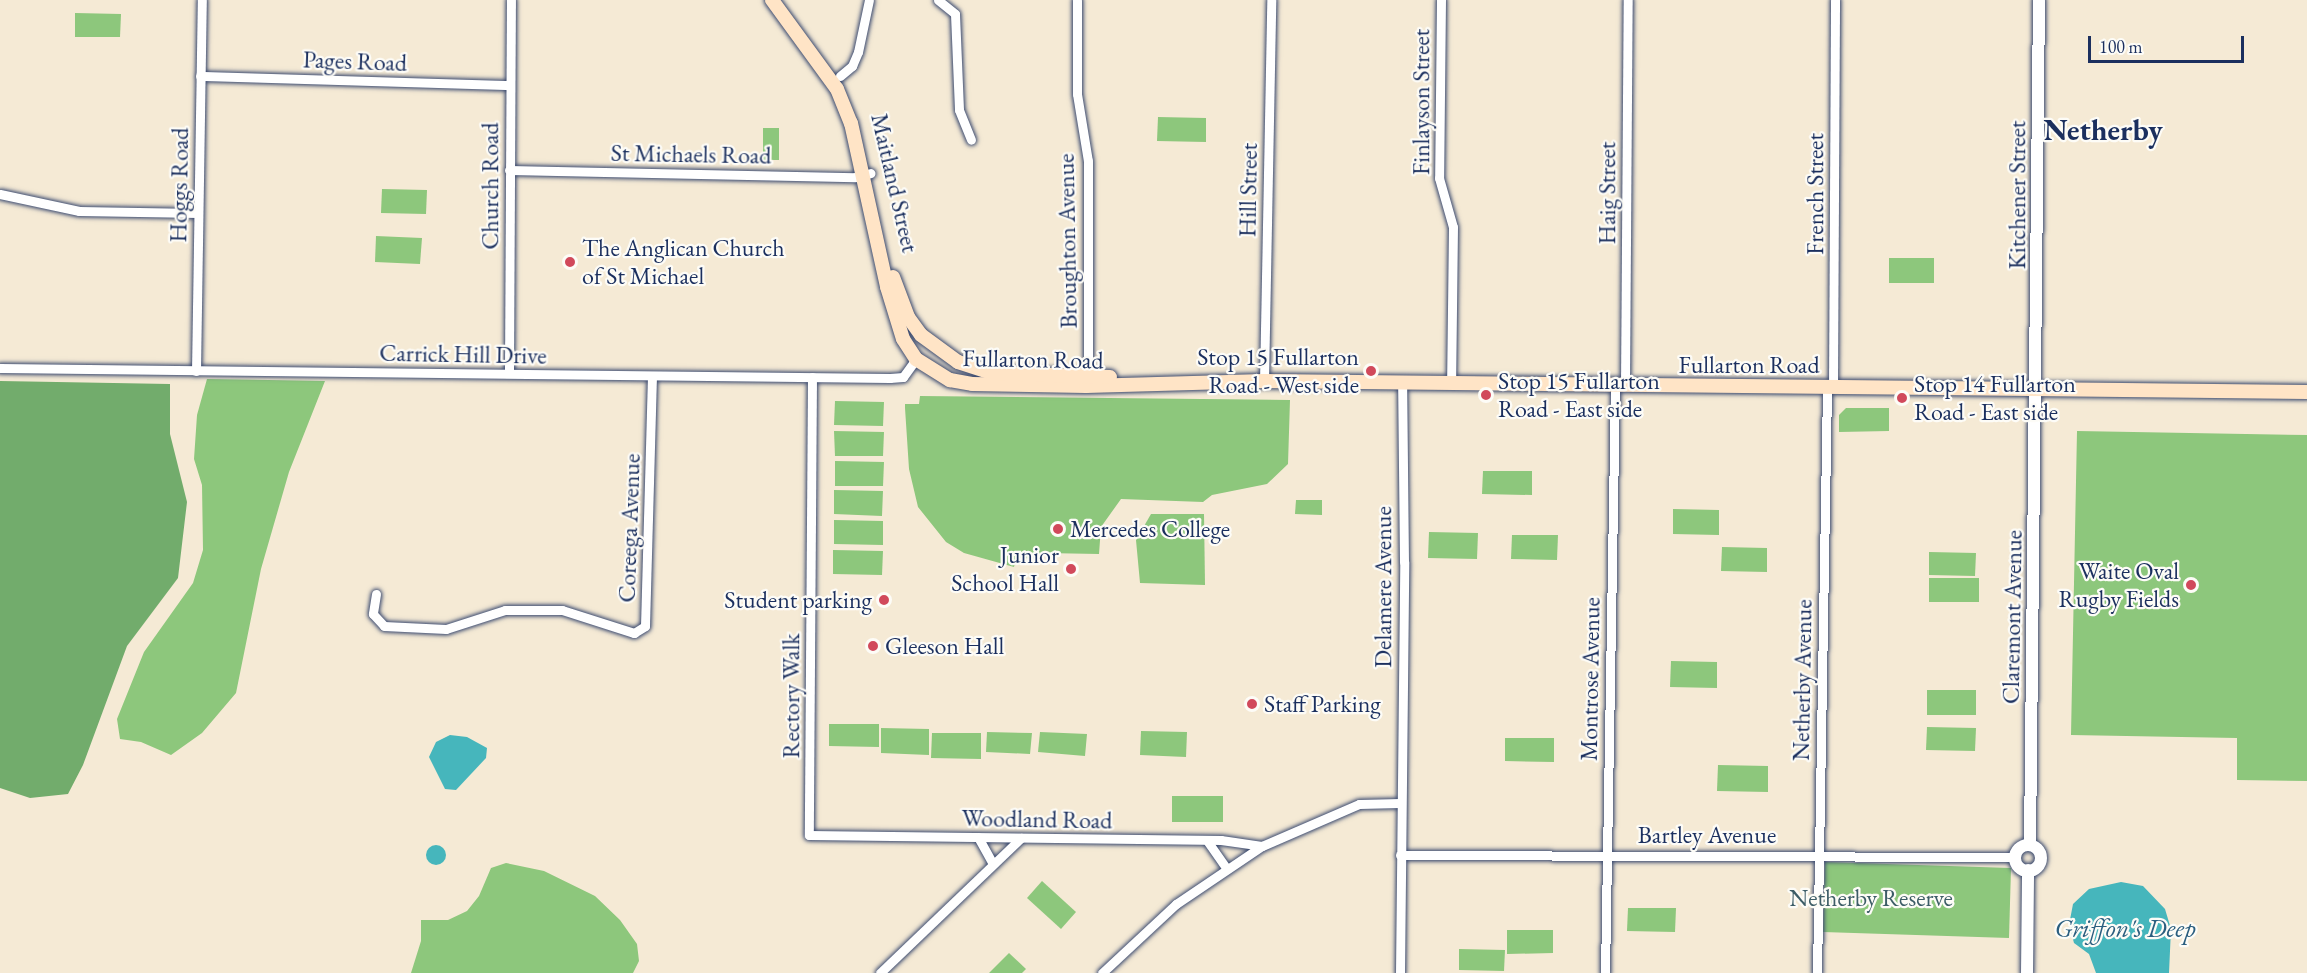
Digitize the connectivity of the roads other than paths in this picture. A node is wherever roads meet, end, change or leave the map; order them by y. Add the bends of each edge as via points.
1 (202, 0) edge
2 (511, 0) edge
3 (772, 0) edge
4 (780, 0) edge
5 (869, 0) edge
6 (938, 0) edge
7 (1077, 0) edge
8 (1271, 0) edge
9 (1441, 0) edge
10 (1628, 0) edge
11 (1836, 0) edge
12 (2039, 0) edge
13 (200, 76) junction
14 (840, 76) junction
15 (509, 85) junction
16 (971, 140) dead end
17 (509, 170) junction
18 (867, 174) junction
19 (0, 194) edge
20 (198, 213) junction
21 (908, 317) junction
22 (916, 359) junction
23 (958, 362) junction
24 (0, 368) edge
25 (196, 371) junction
26 (509, 373) junction
27 (1088, 375) junction
28 (652, 377) junction
29 (812, 377) junction
30 (1264, 381) junction
31 (1154, 382) junction
32 (1402, 382) junction
33 (1451, 382) junction
34 (1620, 386) junction
35 (1830, 388) junction
36 (2037, 389) junction
37 (2307, 392) edge
38 (376, 594) dead end
39 (1400, 803) junction
40 (809, 835) joint
41 (978, 837) junction
42 (1020, 838) junction
43 (1208, 842) junction
44 (2030, 845) junction
45 (1262, 846) junction
46 (1818, 854) junction
47 (1400, 855) junction
48 (1606, 856) junction
49 (2015, 857) junction
50 (993, 864) junction
51 (1227, 869) junction
52 (2028, 870) junction
53 (880, 973) edge
54 (1102, 973) edge
55 (1400, 973) edge
56 (1605, 973) edge
57 (1817, 973) edge
58 (2027, 973) edge

1 - 13 street, Hoggs Road
2 - 15 street, Church Road
3 - 18 main road, Maitland Street via 820,61 841,98
4 - 14 main road, Maitland Street
5 - 14 street via 858,52 852,66
6 - 16 street via 955,14 959,110
7 - 27 street, Broughton Avenue via 1077,94 1088,161
8 - 30 street, Hill Street
9 - 33 street, Finlayson Street via 1439,178 1453,227
10 - 34 street, Haig Street
11 - 35 street, French Street
12 - 36 street, Kitchener Street
13 - 15 street, Pages Road
13 - 20 street, Hoggs Road
14 - 18 main road, Maitland Street via 859,120
15 - 17 street, Church Road
17 - 18 street, St Michaels Road
17 - 26 street, Church Road
18 - 21 main road, Maitland Street via 893,276
18 - 22 main road, Maitland Street via 894,314
19 - 20 street via 79,211
20 - 25 street, Hoggs Road
21 - 22 main road
21 - 23 main road, Maitland Street via 935,348
22 - 23 main road
22 - 29 street, Carrick Hill Drive via 909,372 899,378
22 - 31 main road, Fullarton Road via 950,380 972,384 1086,386
23 - 27 main road, Fullarton Road via 991,373
24 - 25 street, Carrick Hill Drive
25 - 26 street, Carrick Hill Drive
26 - 28 street, Carrick Hill Drive
27 - 31 main road, Fullarton Road
28 - 29 street, Carrick Hill Drive
28 - 38 street, Coreega Avenue via 645,626 634,633 562,610 505,610 446,629 384,626 373,614
29 - 40 street, Rectory Walk
30 - 31 main road, Fullarton Road
30 - 32 main road, Fullarton Road
32 - 33 main road, Fullarton Road
32 - 39 street, Delamere Avenue
33 - 34 main road, Fullarton Road
34 - 35 main road, Fullarton Road
34 - 48 street, Montrose Avenue
35 - 36 main road, Fullarton Road
35 - 46 street, Netherby Avenue
36 - 37 main road, Fullarton Road
36 - 44 street, Claremont Avenue
39 - 45 street via 1359,804
39 - 47 street, Delamere Avenue
40 - 41 street, Woodland Road
41 - 42 street, Woodland Road
41 - 50 street
42 - 43 street, Woodland Road
42 - 50 street
43 - 45 street, Woodland Road via 1239,841
43 - 51 street
44 - 49 street via 2019,848
44 - 52 street via 2037,848 2040,859 2036,867
45 - 51 street
46 - 48 street, Bartley Avenue
46 - 49 street, Bartley Avenue
46 - 57 street, Netherby Avenue
47 - 48 street, Bartley Avenue
47 - 55 street, Delamere Avenue
48 - 56 street, Montrose Avenue
49 - 52 street via 2018,865
50 - 53 street
51 - 54 street via 1164,915
52 - 58 street

